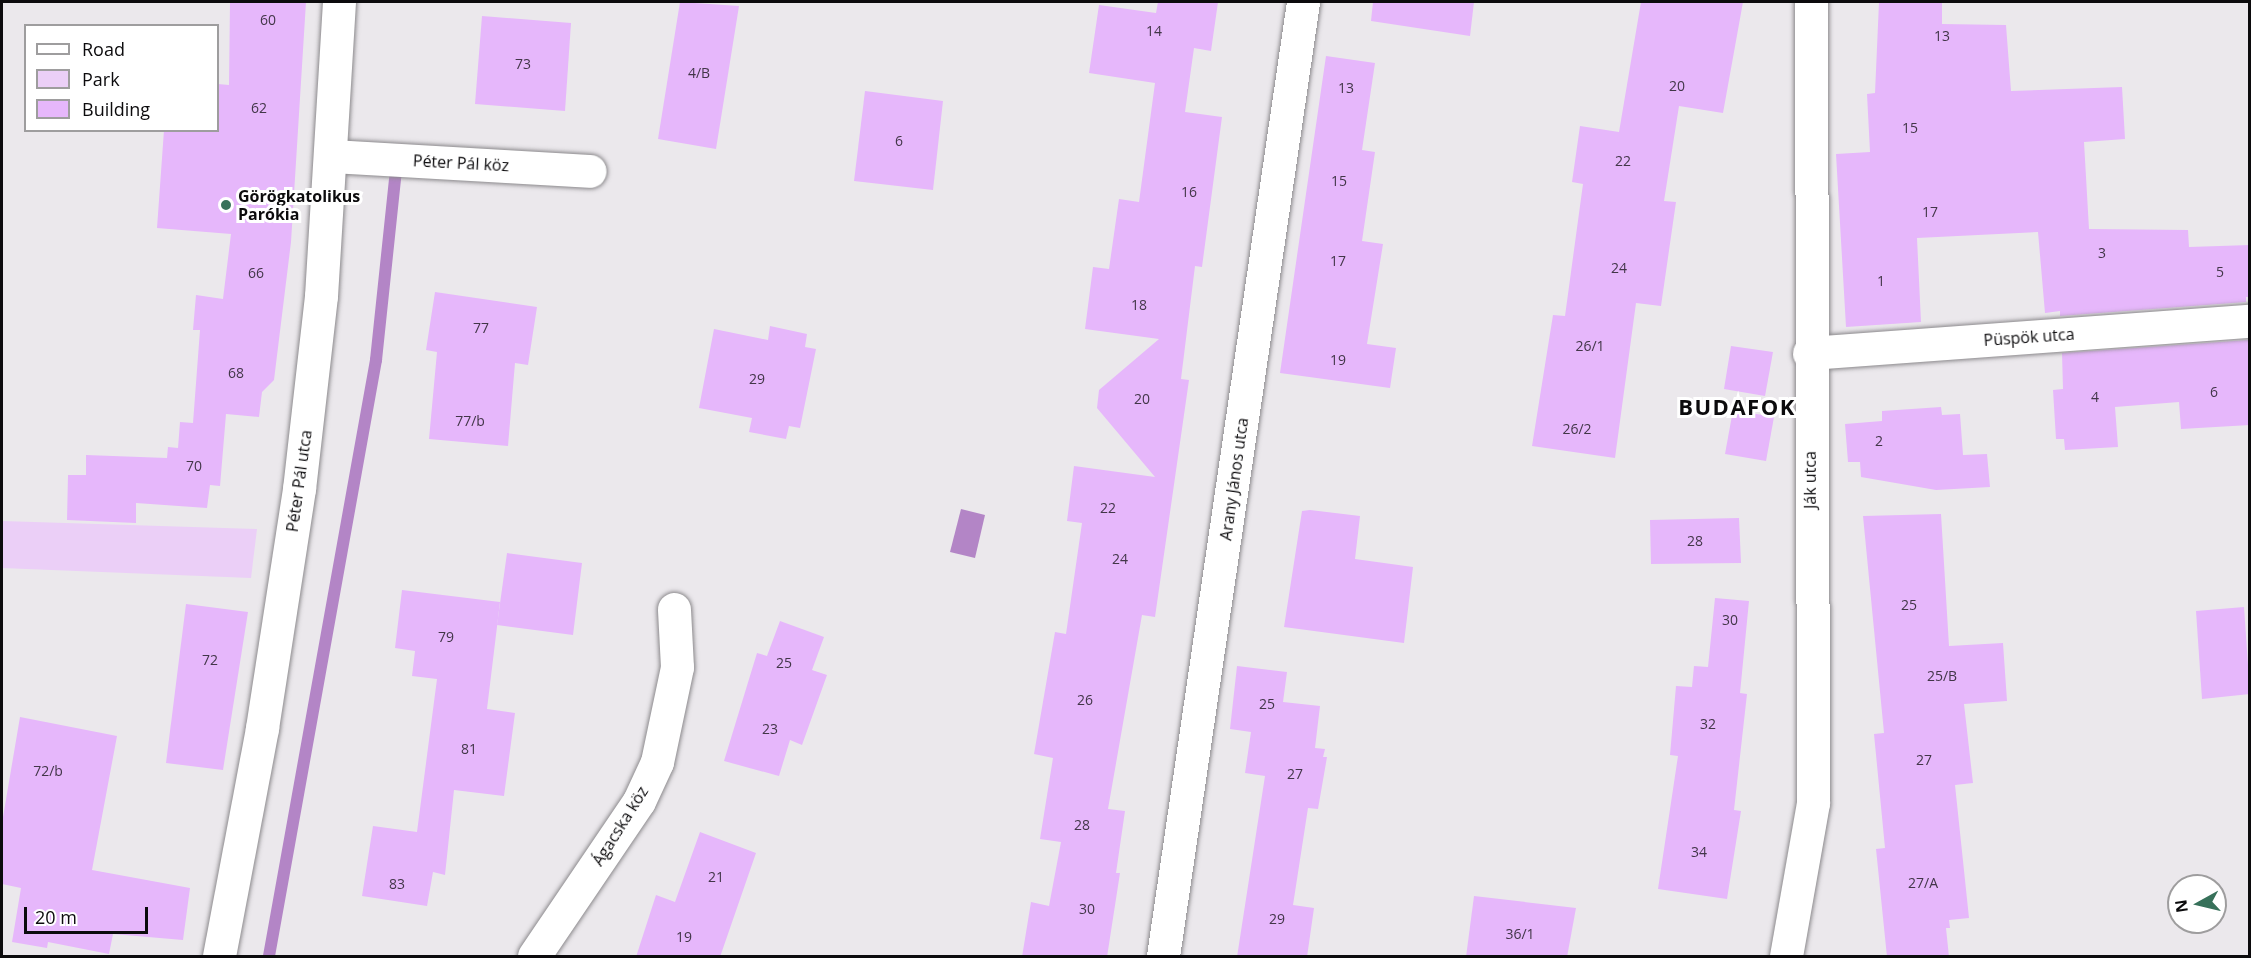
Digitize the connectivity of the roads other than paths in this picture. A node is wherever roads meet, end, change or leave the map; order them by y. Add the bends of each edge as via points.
1 (339, 2) edge
2 (1303, 2) edge
3 (1811, 2) edge
4 (331, 156) junction
5 (590, 171) dead end
6 (2250, 321) edge
7 (1809, 353) junction
8 (674, 609) dead end
9 (219, 957) edge
10 (534, 957) edge
11 (1163, 957) edge
12 (1786, 957) edge

1 - 4 street, Péter Pál utca
2 - 11 street, Arany János utca
3 - 7 street, Ják utca
4 - 5 street, Péter Pál köz
4 - 9 street, Péter Pál utca via 321,296 299,489 262,728
6 - 7 street, Püspök utca
7 - 12 street, Ják utca via 1813,803
8 - 10 street, Ágacska köz via 677,667 657,762 639,801

